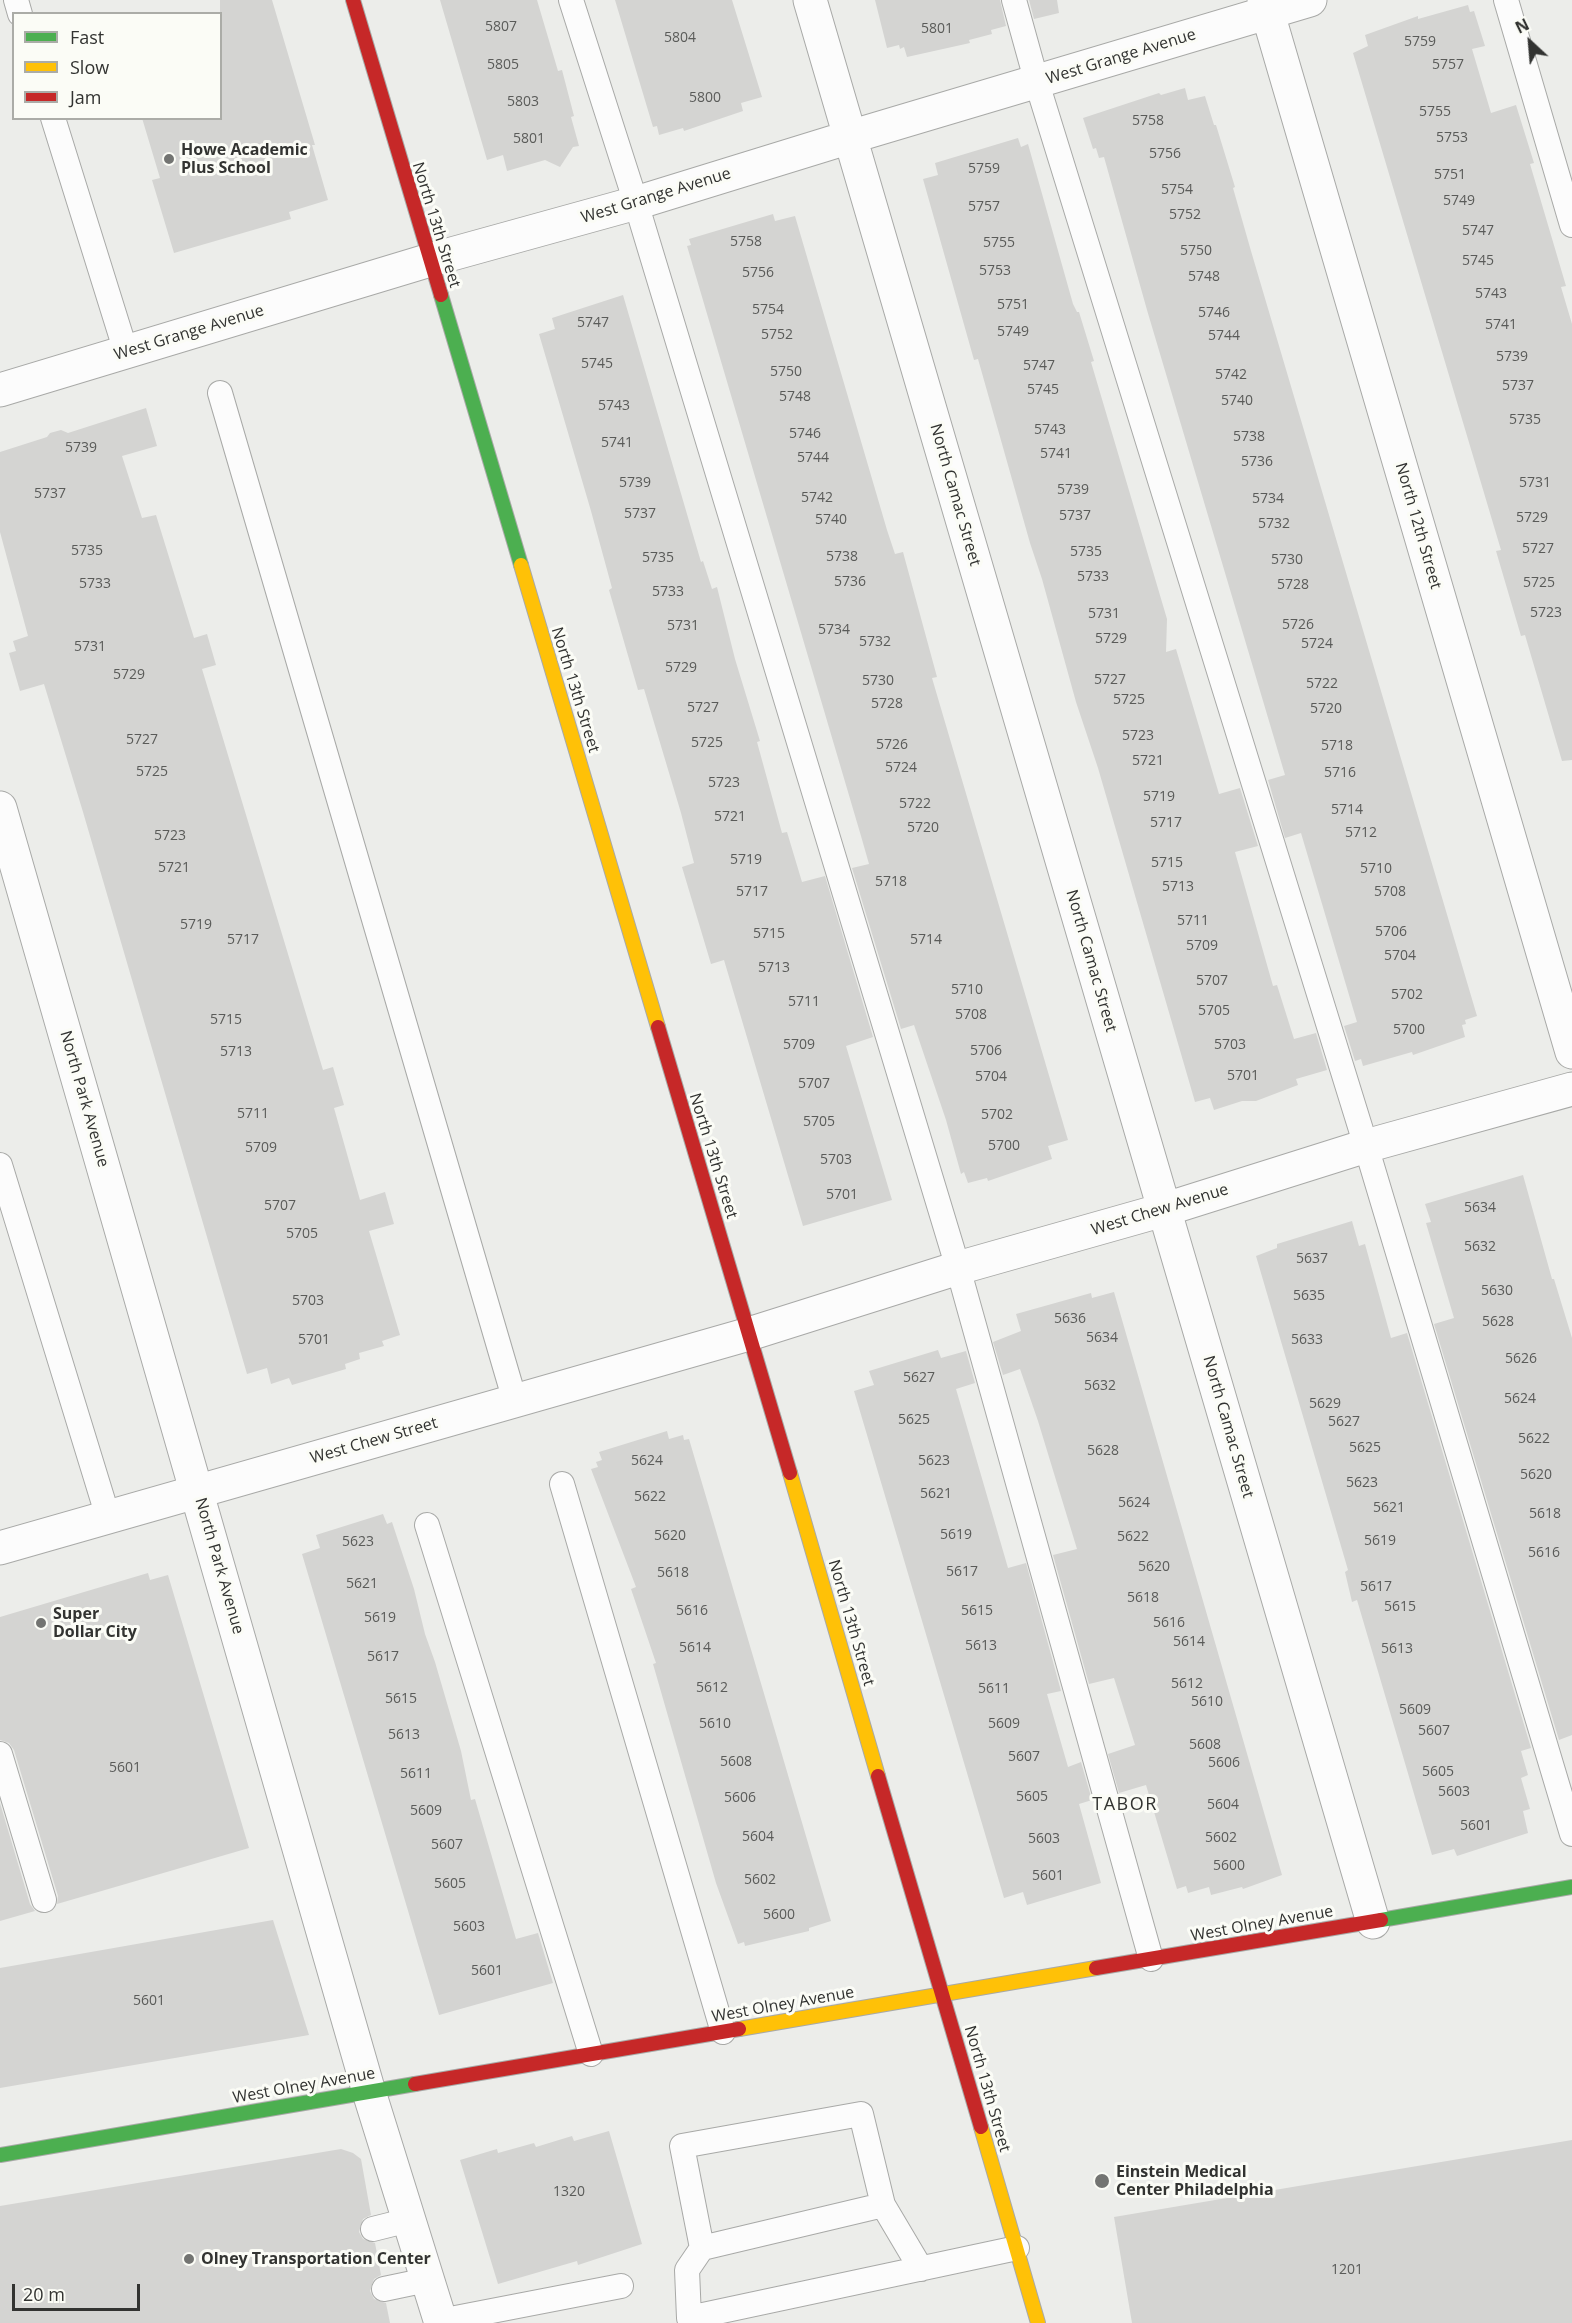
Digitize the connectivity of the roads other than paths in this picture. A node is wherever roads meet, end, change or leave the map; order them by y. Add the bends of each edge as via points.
1 (353, 0) edge
2 (571, 0) edge
3 (810, 0) edge
4 (1014, 0) edge
5 (1310, 0) edge
6 (1506, 0) edge
7 (1266, 7) edge
8 (1037, 83) junction
9 (54, 120) edge
10 (850, 137) junction
11 (636, 203) junction
12 (1572, 225) edge
13 (430, 260) junction
14 (126, 352) junction
15 (0, 390) edge
16 (220, 393) dead end
17 (0, 808) edge
18 (1572, 1052) edge
19 (1572, 1089) edge
20 (1366, 1146) junction
21 (0, 1165) edge
22 (1163, 1210) junction
23 (958, 1268) junction
24 (748, 1334) junction
25 (515, 1401) junction
26 (562, 1484) dead end
27 (198, 1492) junction
28 (108, 1517) junction
29 (427, 1525) dead end
30 (0, 1548) edge
31 (0, 1754) edge
32 (1572, 1834) edge
33 (1572, 1887) edge
34 (44, 1900) dead end
35 (1373, 1922) junction
36 (1151, 1959) junction
37 (943, 1995) junction
38 (723, 2032) junction
39 (591, 2054) junction
40 (369, 2092) junction
41 (0, 2155) edge
42 (884, 2205) junction
43 (409, 2220) junction
44 (373, 2229) dead end
45 (702, 2248) junction
46 (1017, 2248) junction
47 (921, 2269) junction
48 (427, 2280) junction
49 (621, 2286) dead end
50 (384, 2289) dead end
51 (440, 2322) edge
52 (1038, 2323) edge

1 - 13 street, North 13th Street
2 - 11 lane
3 - 10 street, North Camac Street
4 - 8 lane
5 - 7 street, West Grange Avenue
6 - 12 lane
7 - 8 street, West Grange Avenue
7 - 18 street, North 12th Street
8 - 10 street, West Grange Avenue
8 - 20 lane
9 - 14 lane
10 - 11 street, West Grange Avenue
10 - 22 street, North Camac Street
11 - 13 street, West Grange Avenue
11 - 23 lane
13 - 14 street, West Grange Avenue
13 - 24 street, North 13th Street
14 - 15 street, West Grange Avenue
16 - 25 lane
17 - 27 street, North Park Avenue
19 - 20 street, West Chew Avenue
20 - 22 street, West Chew Avenue
20 - 32 lane
21 - 28 lane
22 - 23 street, West Chew Avenue
22 - 35 street, North Camac Street
23 - 24 street, West Chew Avenue
23 - 36 lane
24 - 25 street, West Chew Street
24 - 37 street, North 13th Street
25 - 27 street, West Chew Street
26 - 38 lane
27 - 28 street, West Chew Street
27 - 40 street, North Park Avenue
28 - 30 street, West Chew Street
29 - 39 lane
31 - 34 lane
33 - 35 street, West Olney Avenue
35 - 36 street, West Olney Avenue
36 - 37 street, West Olney Avenue
37 - 38 street, West Olney Avenue
37 - 46 street, North 13th Street
38 - 39 street, West Olney Avenue
39 - 40 street, West Olney Avenue
40 - 41 street, West Olney Avenue
40 - 43 street, North Park Avenue
42 - 45 lane
42 - 45 lane via 861,2114 682,2146
42 - 47 lane
43 - 44 lane
43 - 48 street, North Park Avenue
45 - 47 lane via 687,2270 689,2318
46 - 47 lane
46 - 52 street, North 13th Street
48 - 50 lane
48 - 51 street, North Park Avenue
49 - 51 lane

